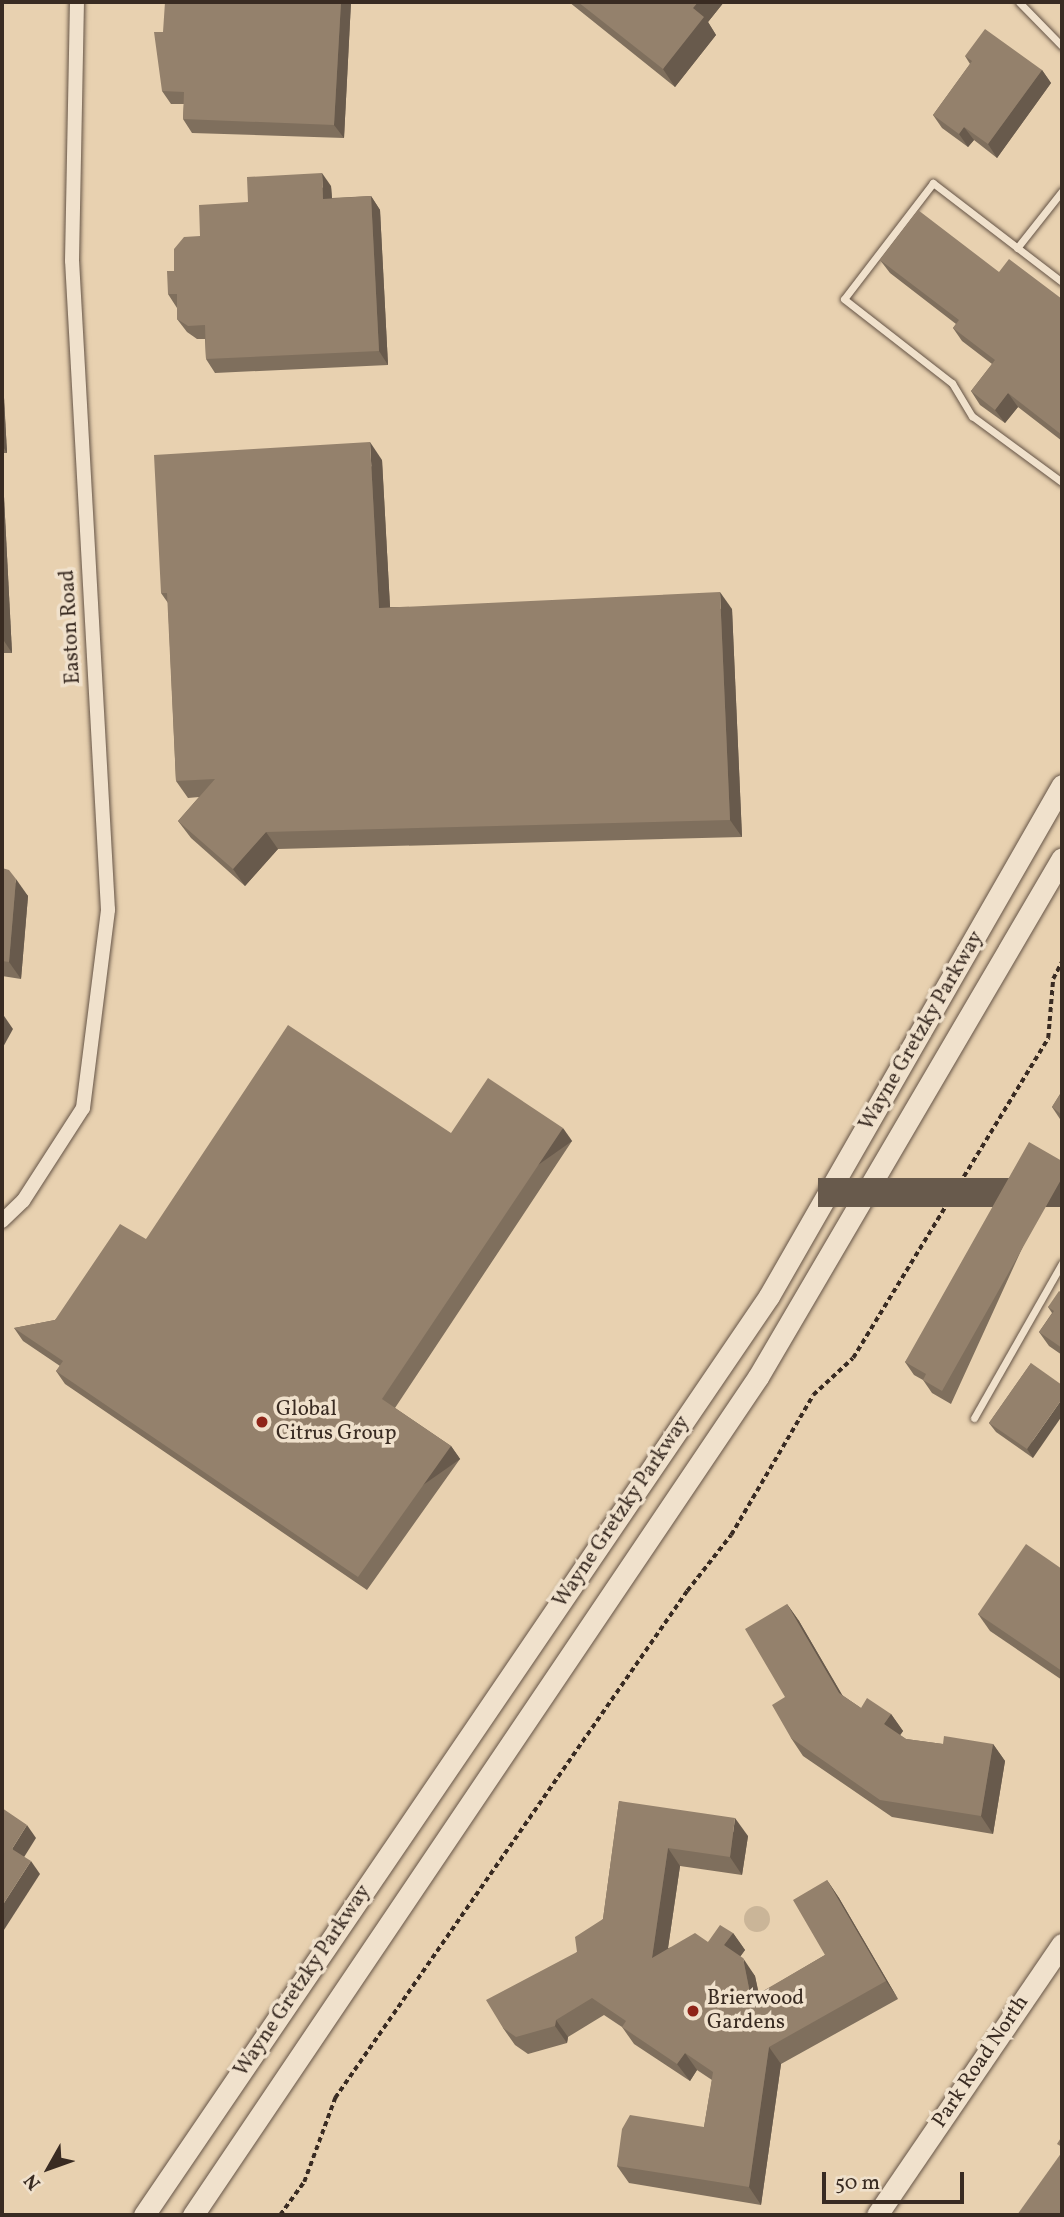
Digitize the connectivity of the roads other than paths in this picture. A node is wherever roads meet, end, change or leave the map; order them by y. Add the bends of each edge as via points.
1 (77, 2) edge
2 (1020, 2) edge
3 (1062, 46) edge
4 (1062, 191) edge
5 (1017, 248) junction
6 (1062, 282) edge
7 (1062, 482) edge
8 (1062, 785) edge
9 (1062, 858) edge
10 (2, 1221) edge
11 (1062, 1263) edge
12 (1059, 1278) edge
13 (974, 1418) dead end
14 (1062, 1944) edge
15 (144, 2215) edge
16 (193, 2215) edge
17 (877, 2215) edge

1 - 10 street, Easton Road via 72,261 108,911 83,1108 23,1201
2 - 3 lane
4 - 5 lane
5 - 6 lane
5 - 7 lane via 933,183 844,299 952,383 972,416
8 - 15 main road, Wayne Gretzky Parkway via 769,1296
9 - 16 main road, Wayne Gretzky Parkway via 758,1377
11 - 12 lane
12 - 13 lane
14 - 17 main road, Park Road North

